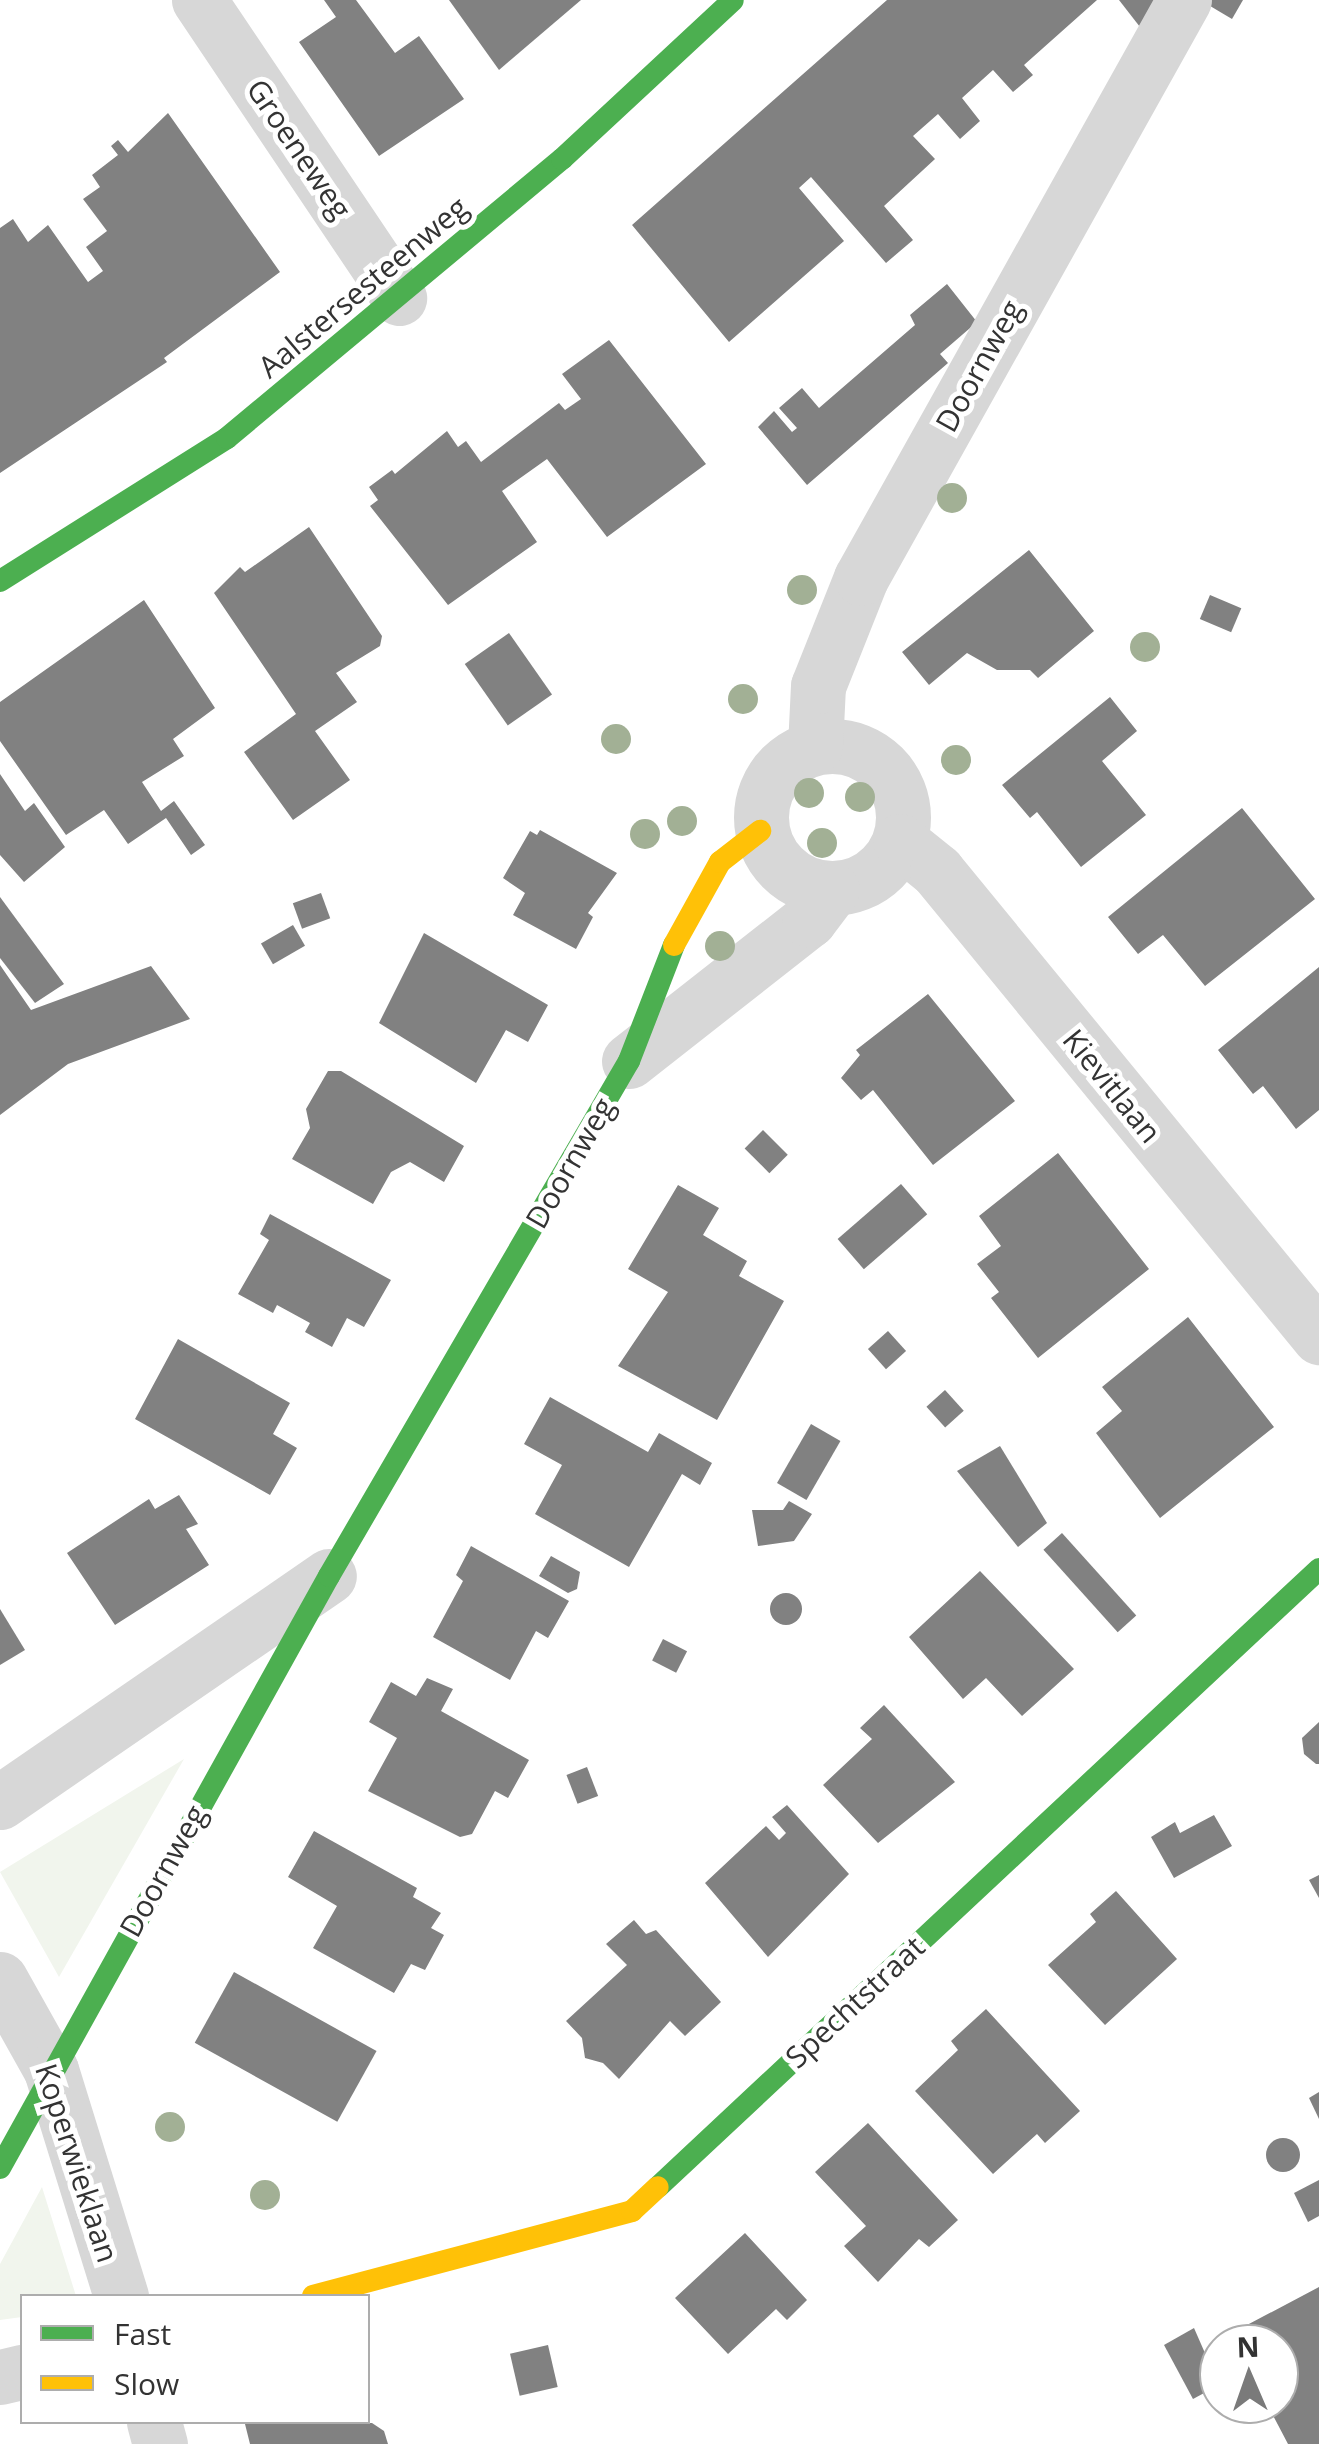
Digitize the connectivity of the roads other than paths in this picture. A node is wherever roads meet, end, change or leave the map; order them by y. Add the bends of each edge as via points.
1 (199, 0) edge
2 (734, 0) edge
3 (1184, 0) edge
4 (399, 298) junction
5 (0, 581) edge
6 (814, 747) junction
7 (760, 831) junction
8 (900, 841) junction
9 (832, 890) junction
10 (629, 1061) junction
11 (1319, 1338) edge
12 (1319, 1569) edge
13 (329, 1576) junction
14 (0, 1802) edge
15 (0, 1979) edge
16 (51, 2070) junction
17 (0, 2168) edge
18 (119, 2294) edge
19 (321, 2294) edge

1 - 4 street, Groeneweg
2 - 4 street, Aalstersesteenweg
3 - 6 street, Doornweg via 861,578 818,686
4 - 5 street, Aalstersesteenweg via 227,438
6 - 7 street via 780,767 762,798
6 - 8 street via 865,754 890,774 904,807
7 - 9 street via 776,863 805,885
7 - 10 street, Doornweg via 720,862 662,966
8 - 9 street via 888,863 866,881
8 - 11 street, Kievitlaan via 937,871
9 - 10 street, Doornweg via 809,920
10 - 13 street, Doornweg
12 - 19 street, Spechtstraat via 632,2211
13 - 14 street, Doornweg
13 - 16 street, Doornweg
15 - 16 street, Koperwieklaan
16 - 17 street, Doornweg
16 - 18 street, Koperwieklaan

